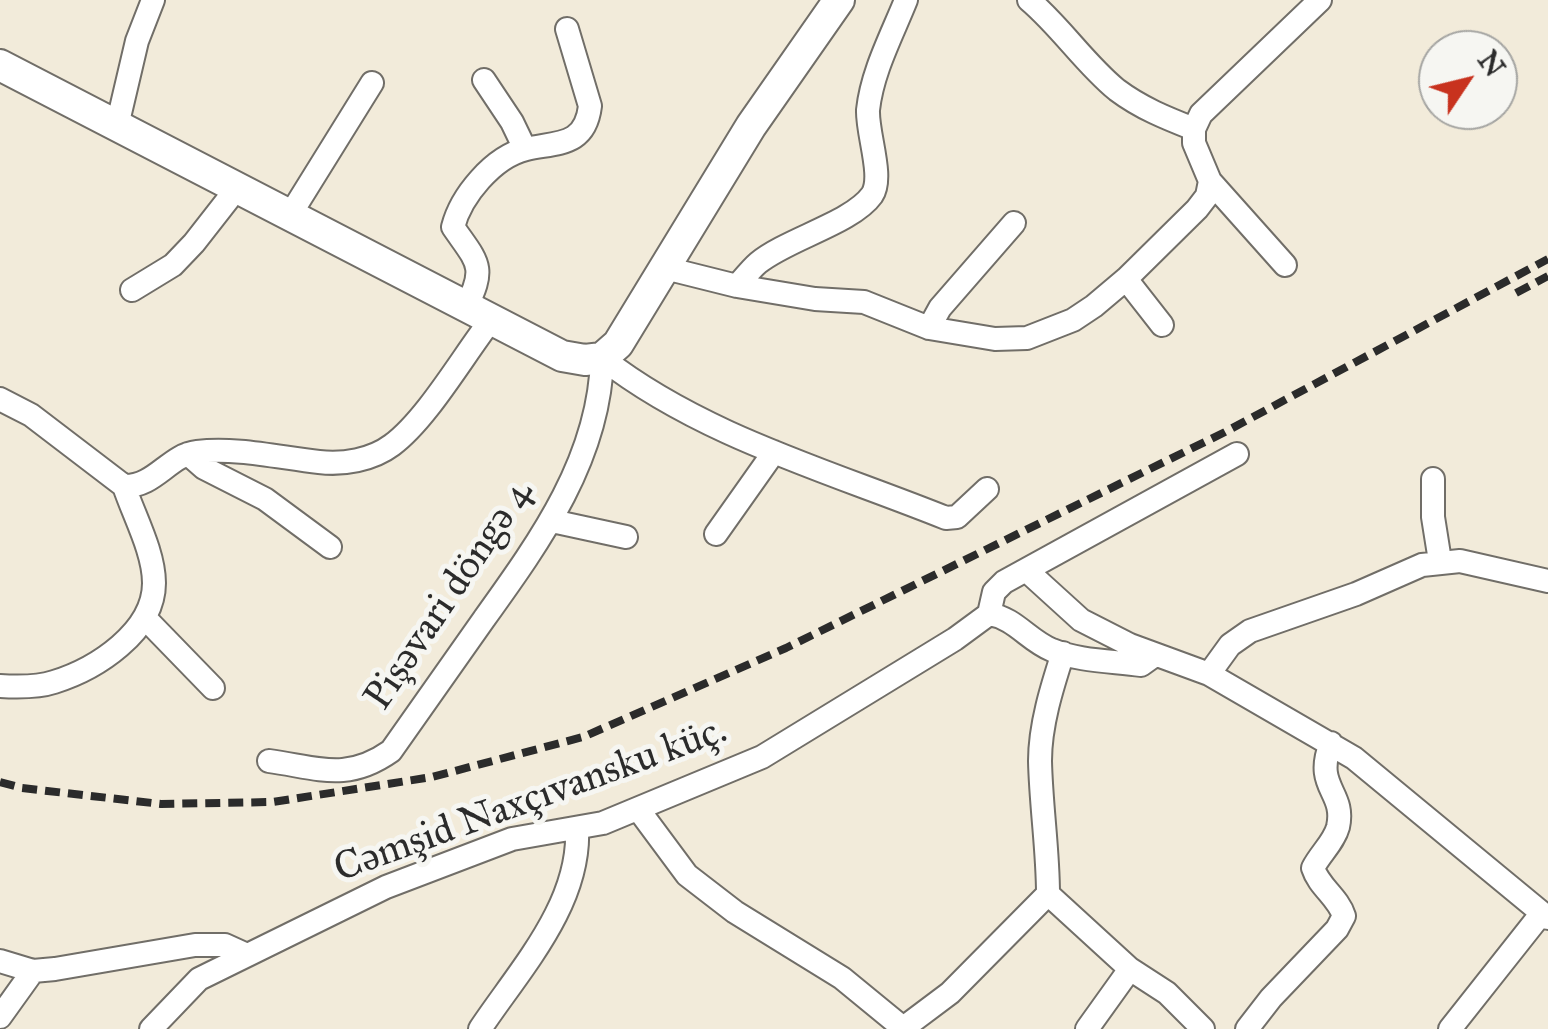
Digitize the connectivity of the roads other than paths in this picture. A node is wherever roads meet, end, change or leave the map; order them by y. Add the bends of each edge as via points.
1 (152, 0) edge
2 (839, 0) edge
3 (906, 0) edge
4 (1029, 0) edge
5 (1320, 0) edge
6 (567, 29) dead end
7 (0, 65) edge
8 (484, 80) dead end
9 (372, 83) dead end
10 (118, 126) junction
11 (1194, 128) junction
12 (524, 150) junction
13 (1210, 181) junction
14 (236, 188) junction
15 (290, 215) junction
16 (1014, 223) dead end
17 (1285, 264) dead end
18 (665, 268) junction
19 (1126, 280) junction
20 (738, 286) junction
21 (132, 290) dead end
22 (478, 313) junction
23 (1162, 325) dead end
24 (929, 328) junction
25 (602, 358) junction
26 (0, 399) edge
27 (774, 452) junction
28 (188, 454) junction
29 (1238, 454) dead end
30 (1433, 479) dead end
31 (124, 486) junction
32 (987, 488) dead end
33 (552, 521) junction
34 (716, 534) dead end
35 (626, 537) dead end
36 (330, 547) dead end
37 (1440, 561) junction
38 (1026, 570) junction
39 (1548, 582) edge
40 (989, 614) junction
41 (146, 618) junction
42 (1063, 654) junction
43 (1155, 655) junction
44 (1209, 674) junction
45 (0, 686) edge
46 (213, 688) dead end
47 (1331, 743) junction
48 (269, 761) dead end
49 (638, 809) junction
50 (577, 828) junction
51 (1048, 894) junction
52 (1545, 916) edge
53 (247, 955) junction
54 (0, 960) edge
55 (1130, 970) junction
56 (33, 971) junction
57 (0, 1017) edge
58 (151, 1029) edge
59 (480, 1029) edge
60 (903, 1029) edge
61 (1086, 1029) edge
62 (1204, 1029) edge
63 (1248, 1029) edge
64 (1450, 1029) edge

1 - 10 street
2 - 18 street via 751,126
3 - 20 street via 868,109 877,172 873,194 757,264
4 - 11 street via 1113,86 1156,115
5 - 11 street
6 - 12 street via 588,118 560,145
7 - 10 street
8 - 12 street
9 - 15 street
10 - 14 street
11 - 13 street
12 - 22 street via 476,186 453,227 476,256
13 - 17 street
13 - 19 street via 1197,209
14 - 15 street
14 - 21 street via 173,264
15 - 22 street
16 - 24 street
18 - 20 street
18 - 25 street via 632,326
19 - 23 street
19 - 24 street via 1073,320 1026,338
20 - 24 street via 864,302
22 - 25 street via 562,356
22 - 28 street via 412,426 390,447 332,464 217,451
25 - 27 street via 666,402
25 - 33 street, Pişəvari döngə 4 via 596,416
26 - 31 street
27 - 32 street via 946,518 957,517
27 - 34 street
28 - 31 street via 139,487
28 - 36 street
29 - 38 street, Cəmşid Naxçıvansku küç.
30 - 37 street
31 - 41 street via 152,566 155,587
33 - 35 street
33 - 48 street, Pişəvari döngə 4 via 391,752 347,772
37 - 39 street
37 - 44 street via 1250,631
38 - 40 street, Cəmşid Naxçıvansku küç. via 994,592
38 - 43 street via 1081,620
40 - 42 street via 1004,616
40 - 49 street, Cəmşid Naxçıvansku küç. via 762,757
41 - 45 street via 83,670 51,684
41 - 46 street
42 - 43 street via 1141,666
42 - 51 street via 1040,758
43 - 44 street
44 - 47 street
47 - 52 street
47 - 63 street via 1323,763 1339,823 1313,868 1344,916
49 - 50 street, Cəmşid Naxçıvansku küç.
49 - 60 street via 686,875 842,978
50 - 53 street, Cəmşid Naxçıvansku küç. via 512,839 386,886
50 - 59 street via 573,877 556,914
51 - 55 street
51 - 60 street via 950,993
52 - 64 street
53 - 56 street via 225,945 195,944
53 - 58 street, Cəmşid Naxçıvansku küç. via 199,979
54 - 56 street
55 - 61 street
55 - 62 street
56 - 57 street

